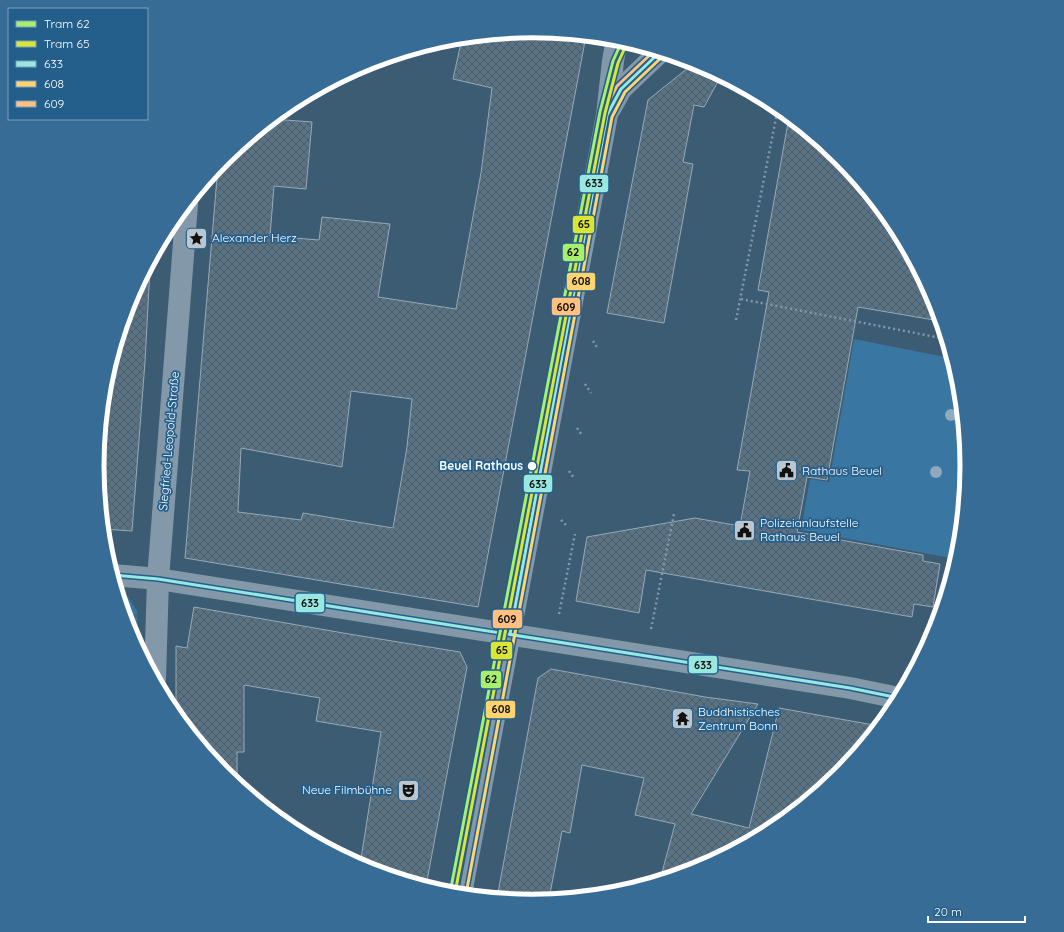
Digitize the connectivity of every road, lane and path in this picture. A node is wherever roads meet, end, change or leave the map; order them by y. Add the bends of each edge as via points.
1 (616, 46) edge
2 (655, 57) edge
3 (607, 115) junction
4 (777, 115) edge
5 (186, 213) edge
6 (741, 299) junction
7 (736, 320) dead end
8 (940, 338) edge
9 (674, 514) dead end
10 (575, 534) dead end
11 (119, 576) edge
12 (158, 579) junction
13 (510, 634) junction
14 (553, 641) junction
15 (646, 656) junction
16 (155, 669) edge
17 (893, 697) edge
18 (461, 888) edge

1 - 3 street
2 - 3 street via 621,89
3 - 13 street
4 - 6 path
5 - 12 street, Siegfried-Leopold-Straße
6 - 7 path
6 - 8 path
9 - 15 path
10 - 14 path
11 - 12 street
12 - 13 street
12 - 16 street, Siegfried-Leopold-Straße
13 - 14 street
13 - 18 street
14 - 15 street
15 - 17 street

